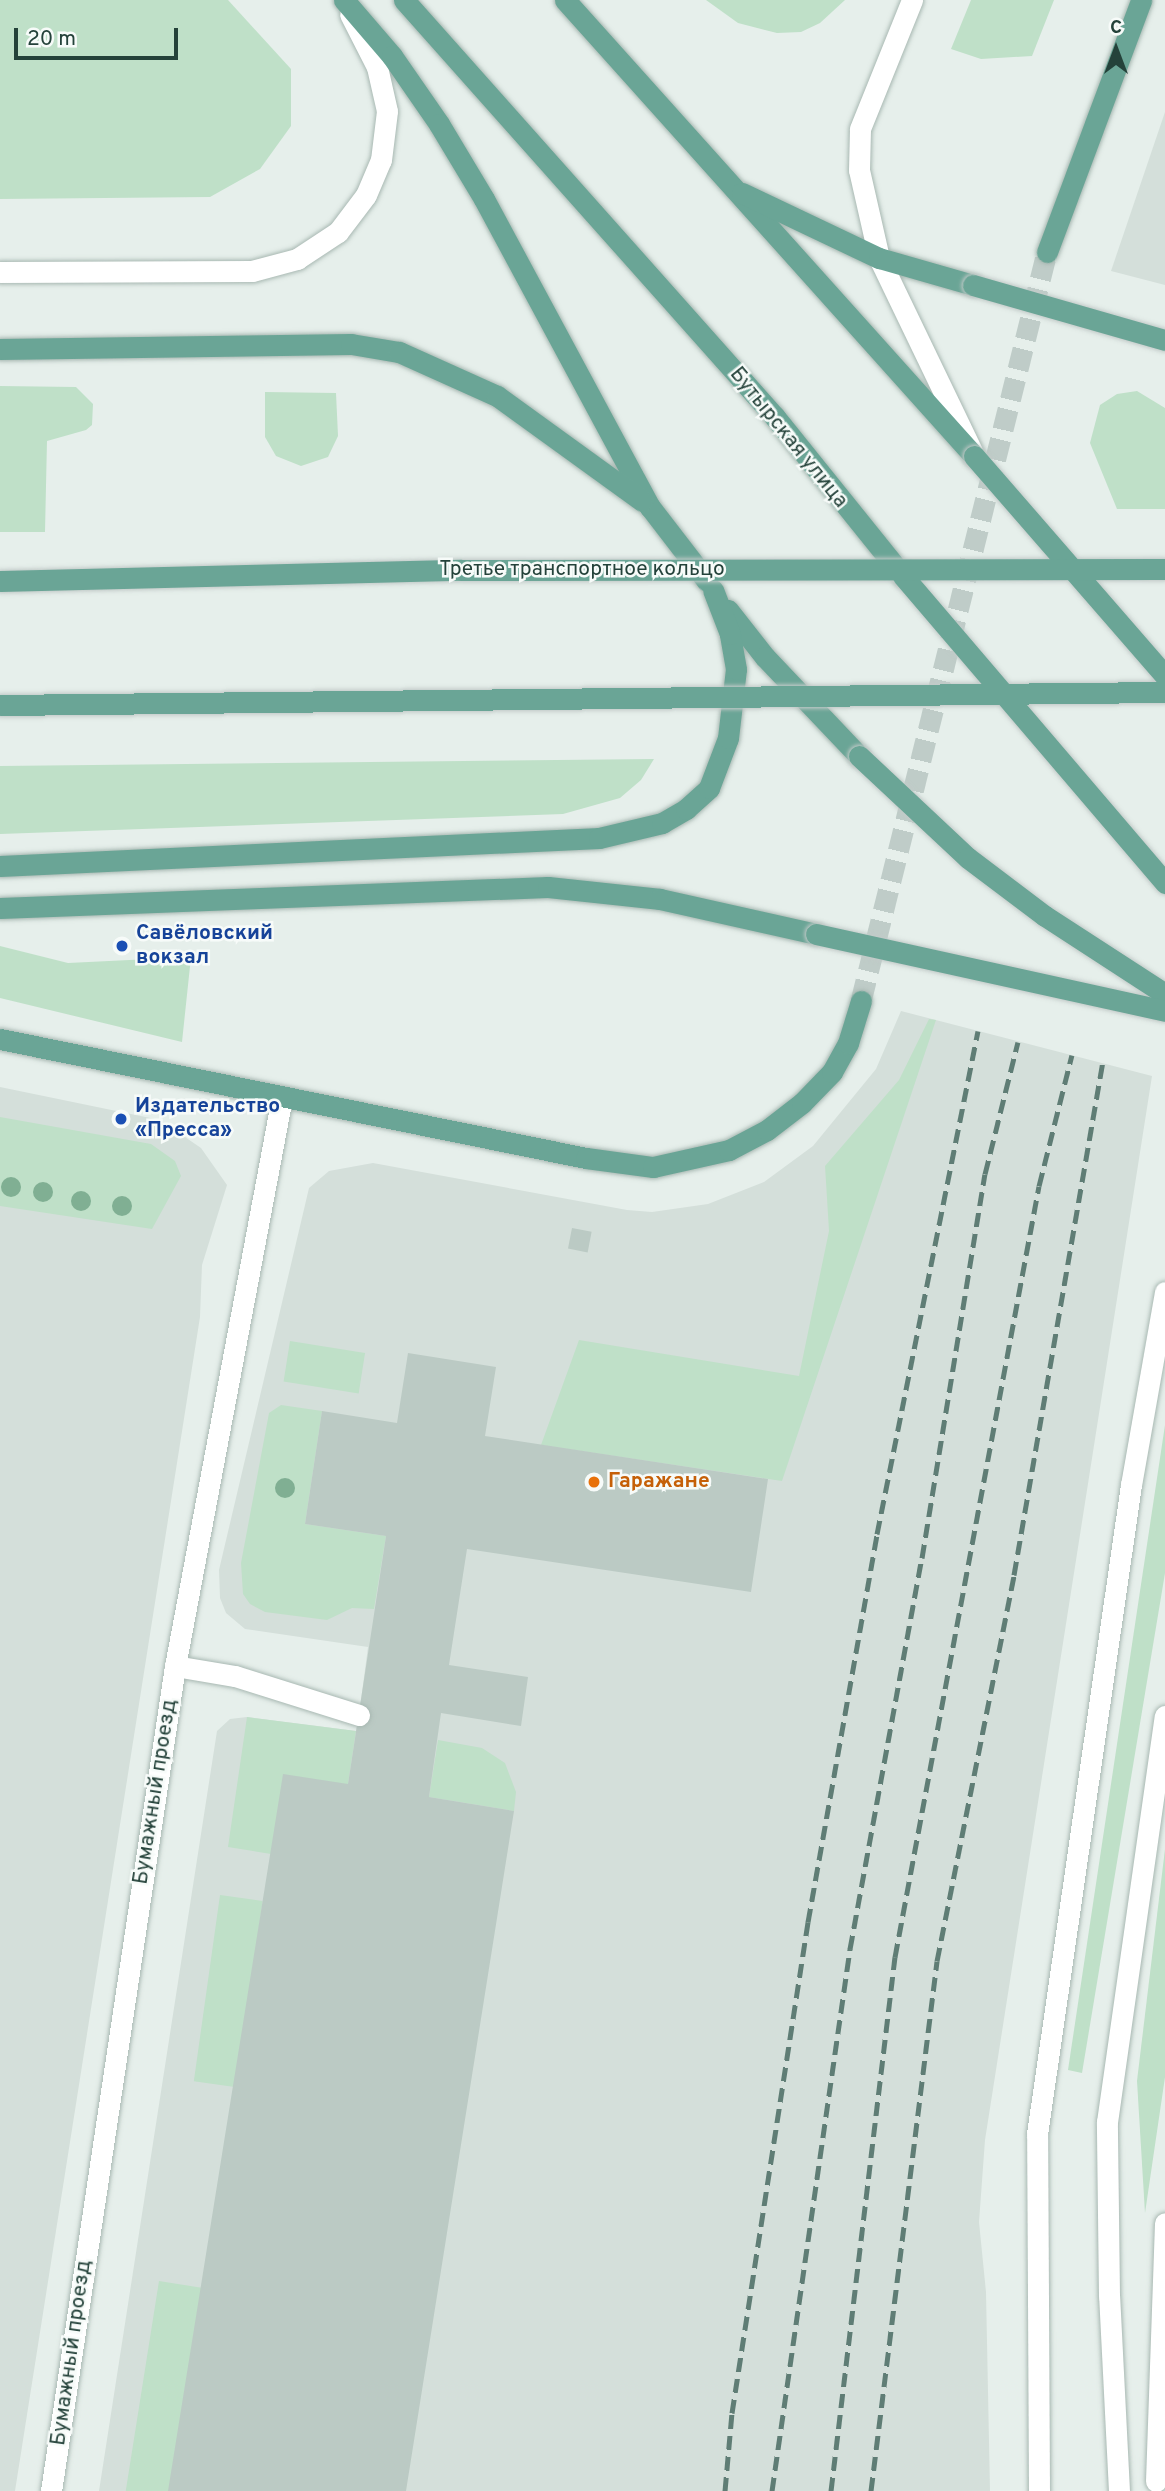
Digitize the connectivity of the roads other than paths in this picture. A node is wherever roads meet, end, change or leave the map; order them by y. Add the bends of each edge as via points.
1 (342, 0) edge
2 (404, 0) edge
3 (565, 0) edge
4 (912, 0) edge
5 (1141, 0) edge
6 (732, 188) junction
7 (1047, 252) tunnel mouth
8 (880, 258) junction
9 (0, 272) edge
10 (1165, 340) edge
11 (0, 349) edge
12 (974, 456) junction
13 (650, 507) junction
14 (1165, 569) edge
15 (0, 581) edge
16 (713, 590) junction
17 (1165, 676) edge
18 (1165, 692) edge
19 (0, 705) edge
20 (0, 866) edge
21 (1165, 883) edge
22 (0, 908) edge
23 (1165, 994) edge
24 (861, 1001) tunnel mouth
25 (1165, 1012) edge
26 (0, 1039) edge
27 (282, 1097) junction
28 (1165, 1292) edge
29 (175, 1666) junction
30 (359, 1715) dead end
31 (1165, 1717) edge
32 (1165, 2223) edge
33 (1165, 2445) edge
34 (1155, 2486) edge
35 (51, 2491) edge
36 (1040, 2491) edge
37 (1119, 2491) edge

1 - 9 street via 377,66 387,111 381,160 366,195 338,232 296,259 252,271
1 - 13 main road via 392,57 478,188
2 - 21 main road, Бутырская улица, bridge via 775,417 903,576
3 - 6 main road
4 - 8 street via 860,129 859,170
5 - 7 main road
6 - 8 main road
6 - 12 main road
8 - 10 main road, bridge
8 - 12 street
11 - 13 main road via 351,344 398,352 497,396
12 - 17 main road, bridge
13 - 16 main road
14 - 15 main road, Третье транспортное кольцо, bridge via 461,570
16 - 20 main road via 730,634 736,669 728,738 709,788 662,823 599,838
16 - 23 main road, bridge via 765,657 859,756 968,858 1045,916
18 - 19 main road, bridge
22 - 25 main road, bridge via 560,888 660,899
24 - 27 main road via 837,1062 802,1103 767,1130 729,1150 687,1162 623,1165
26 - 27 main road
27 - 29 street, Бумажный проезд
28 - 36 street via 1130,1485 1037,2134
29 - 30 street via 235,1676
29 - 35 street, Бумажный проезд
31 - 37 street via 1107,2122 1109,2296
32 - 34 street
33 - 34 street

